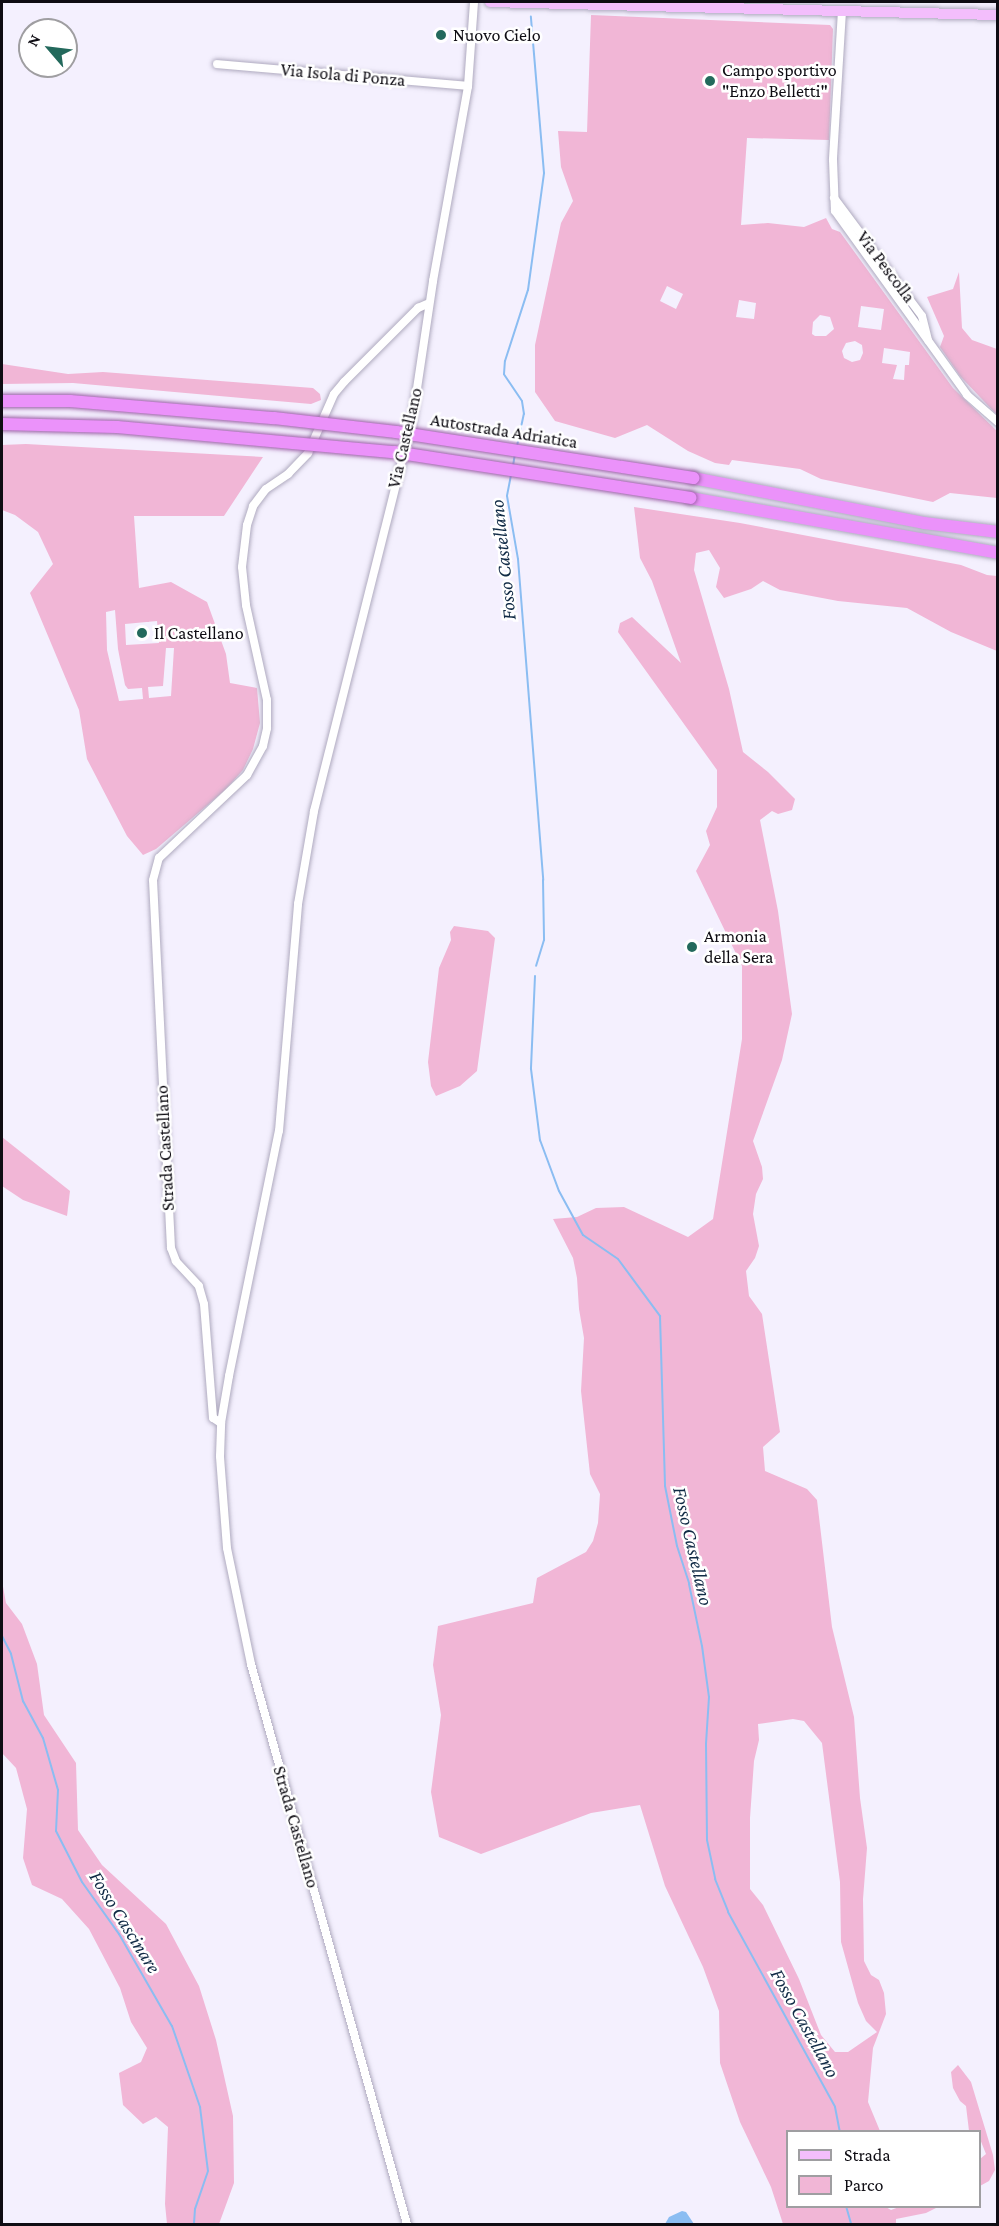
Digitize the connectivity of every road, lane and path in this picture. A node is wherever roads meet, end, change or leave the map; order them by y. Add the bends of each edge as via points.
1 (474, 2) edge
2 (490, 2) edge
3 (842, 11) junction
4 (998, 15) edge
5 (217, 64) dead end
6 (468, 86) junction
7 (429, 303) junction
8 (2, 401) edge
9 (998, 422) edge
10 (2, 424) edge
11 (998, 532) edge
12 (998, 553) edge
13 (298, 904) joint
14 (221, 1423) junction
15 (407, 2224) edge

1 - 6 street, Via Castellano
2 - 3 main road
3 - 4 main road
3 - 9 street, Via Pescolla via 834,198 922,316 928,341 967,395
5 - 6 street, Via Isola di Ponza
6 - 7 street, Via Castellano
7 - 13 street, Via Castellano via 412,422 314,811
7 - 14 street, Strada Castellano via 418,308 334,394 308,453 266,489 253,506 242,567 246,605 267,700 263,747 247,775 159,858 153,880 171,1248 195,1281 204,1304 213,1418
8 - 11 highway, Autostrada Adriatica, bridge via 70,401 396,432 693,478 924,523
10 - 12 highway, Autostrada Adriatica, bridge via 117,427 394,452 690,498
13 - 14 street, Strada Castellano via 279,1131
14 - 15 street, Strada Castellano via 221,1499 227,1548 251,1664

